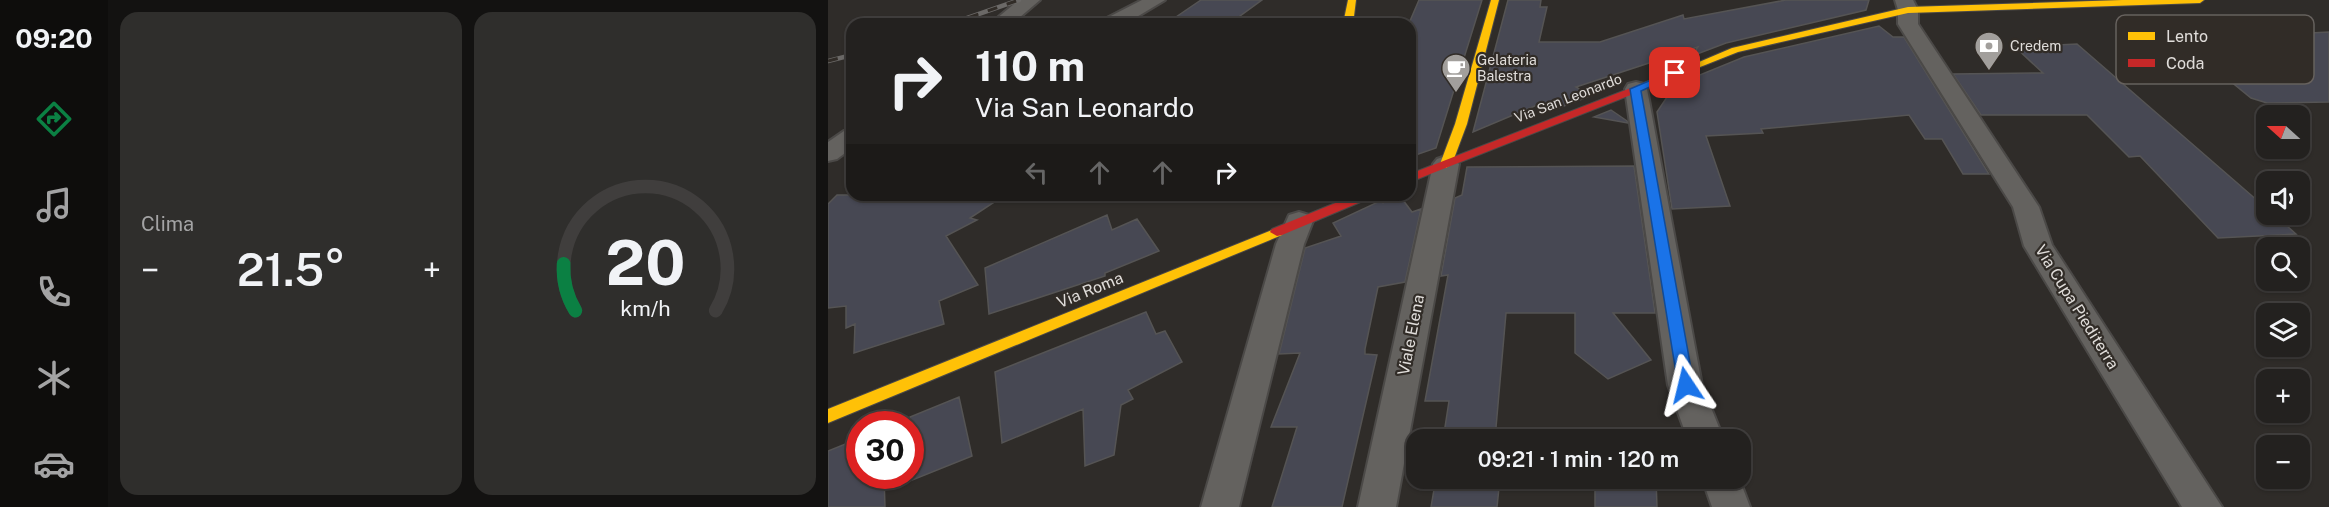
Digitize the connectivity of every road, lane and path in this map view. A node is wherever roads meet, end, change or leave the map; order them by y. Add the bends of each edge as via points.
1 (1031, 0) edge
2 (1156, 0) edge
3 (1352, 0) edge
4 (1496, 0) edge
5 (2200, 0) edge
6 (1906, 5) edge
7 (1008, 18) edge
8 (1122, 18) edge
9 (1349, 18) edge
10 (1636, 89) junction
11 (846, 140) edge
12 (828, 154) edge
13 (846, 160) edge
14 (1446, 164) junction
15 (828, 170) edge
16 (1416, 176) edge
17 (1343, 201) edge
18 (1302, 212) junction
19 (828, 416) edge
20 (1702, 429) edge
21 (1724, 489) edge
22 (1220, 507) edge
23 (1377, 507) edge
24 (1731, 507) edge
25 (2203, 507) edge

1 - 7 street
2 - 8 street
3 - 9 main road
4 - 14 main road
5 - 6 main road, Via San Leonardo
6 - 10 main road, Via San Leonardo via 1735,50
6 - 25 street, Via Cupa Piediterra via 1908,24 2026,207 2037,246
10 - 14 main road, Via San Leonardo
10 - 20 street via 1686,385
11 - 12 street
13 - 15 street
14 - 16 main road
14 - 23 street, Viale Elena
17 - 18 main road, Via Roma
18 - 19 main road, Via Roma
18 - 22 street
21 - 24 street

